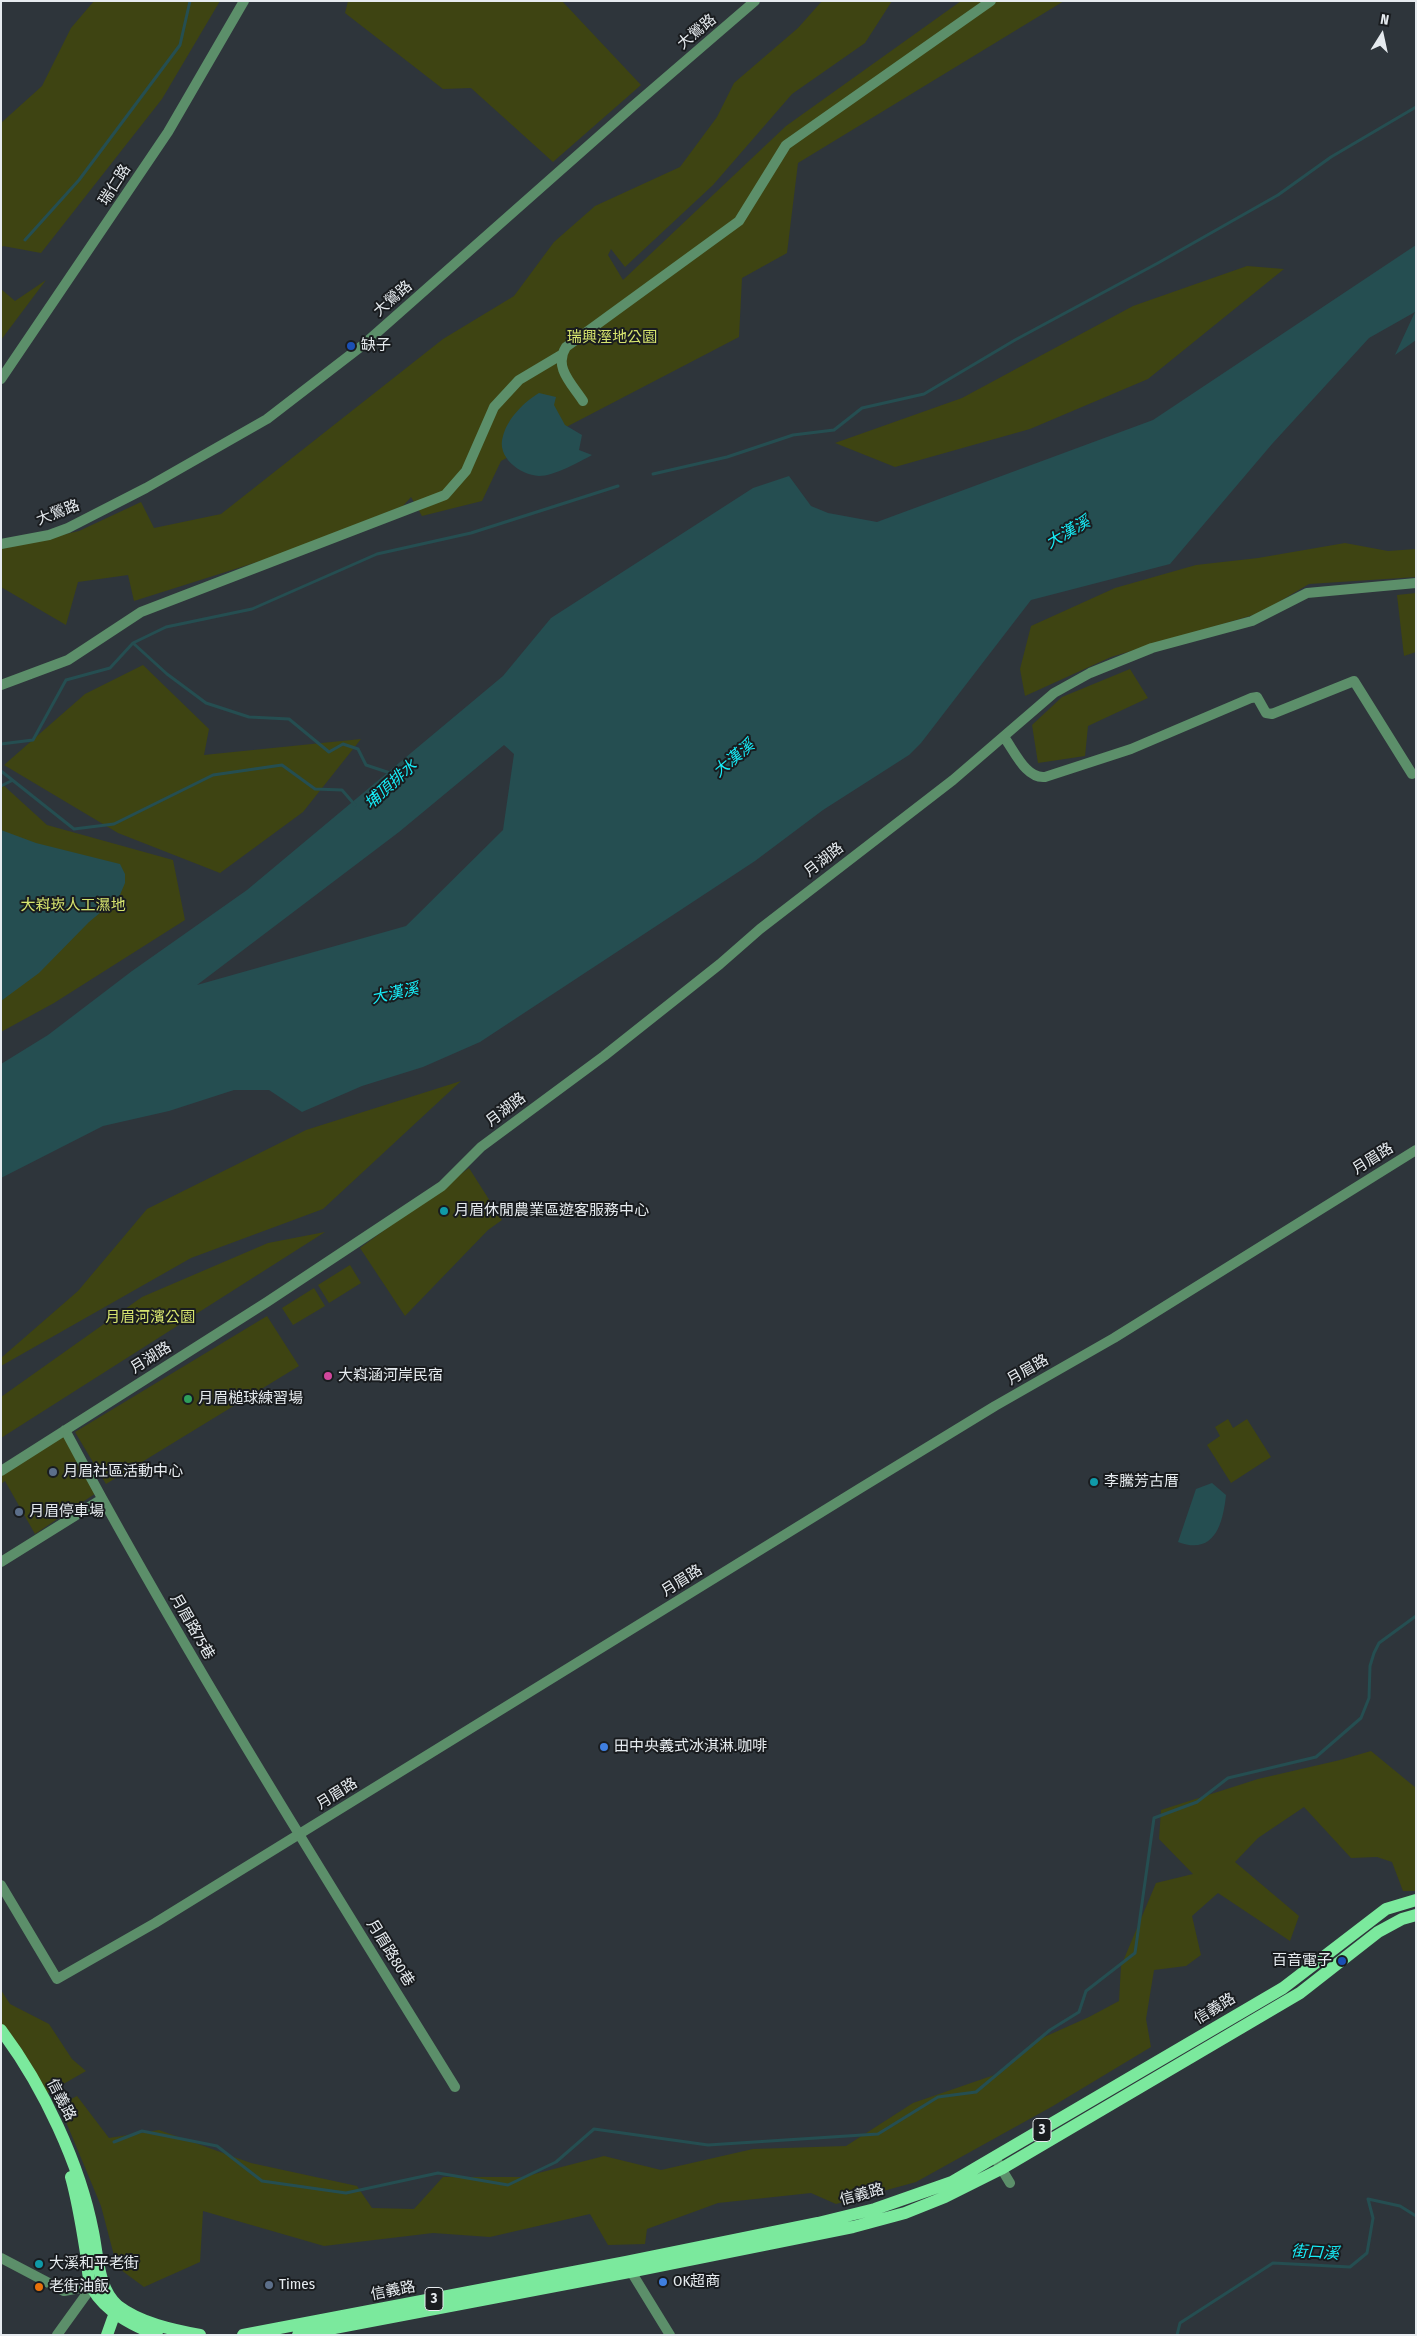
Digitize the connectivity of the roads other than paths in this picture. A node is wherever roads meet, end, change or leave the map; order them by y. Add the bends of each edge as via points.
1 (244, 1) edge
2 (755, 1) edge
3 (991, 1) edge
4 (561, 355) junction
5 (1, 379) edge
6 (583, 402) dead end
7 (1, 544) edge
8 (1416, 583) edge
9 (1, 684) edge
10 (1004, 737) junction
11 (1412, 774) dead end
12 (1416, 1150) edge
13 (65, 1430) junction
14 (1, 1471) edge
15 (102, 1499) junction
16 (1, 1562) edge
17 (298, 1835) junction
18 (1, 1885) edge
19 (1416, 1900) edge
20 (1416, 1915) edge
21 (1297, 1977) junction
22 (1300, 1992) junction
23 (1, 2030) edge
24 (1, 2042) edge
25 (455, 2087) dead end
26 (998, 2164) junction
27 (1010, 2183) dead end
28 (1, 2258) edge
29 (628, 2268) junction
30 (102, 2278) junction
31 (91, 2286) junction
32 (116, 2309) junction
33 (57, 2335) edge
34 (107, 2335) edge
35 (157, 2335) edge
36 (200, 2335) edge
37 (243, 2335) edge
38 (298, 2335) edge
39 (670, 2335) edge

1 - 5 street, 瑞仁路 via 168,132
2 - 7 street, 大鶯路 via 309,389 267,419 68,528
3 - 4 street via 786,145 739,220 566,347
4 - 6 street via 560,365
4 - 9 street via 519,380 494,407 466,471 446,495 141,612 68,660
8 - 10 street, 月湖路 via 1307,593 1252,621 1152,648 1090,673 1054,693
10 - 11 street via 1030,773 1037,778 1046,777 1131,749 1252,698 1258,697 1266,713 1272,714 1354,681
10 - 13 street, 月湖路 via 604,1056 481,1147 442,1186
12 - 17 street, 月眉路 via 1114,1338 995,1406
13 - 14 street, 月湖路
13 - 15 street, 月眉路75巷
15 - 16 street
15 - 17 street, 月眉路75巷 via 185,1647
17 - 18 street, 月眉路 via 57,1979
17 - 25 street, 月眉路80巷
19 - 21 main road, 信義路 / 3 via 1386,1909
20 - 22 main road, 信義路 / 3 via 1378,1932
21 - 22 main road
21 - 26 main road, 信義路 / 3
22 - 26 main road, 信義路 / 3
23 - 30 main road, 信義路 via 54,2118 77,2172 88,2201
24 - 31 main road, 信義路 via 40,2109 70,2174 78,2203
26 - 27 street
26 - 29 main road, 信義路 / 3 via 874,2209
28 - 31 street via 64,2291
29 - 37 main road, 信義路 / 3
29 - 38 main road, 信義路 / 3
29 - 39 street
30 - 31 street
30 - 32 main road, 信義路
31 - 32 main road, 信義路 via 103,2303
31 - 33 street
32 - 34 main road
32 - 35 main road, 信義路 via 133,2325
32 - 36 main road, 信義路 via 172,2330

